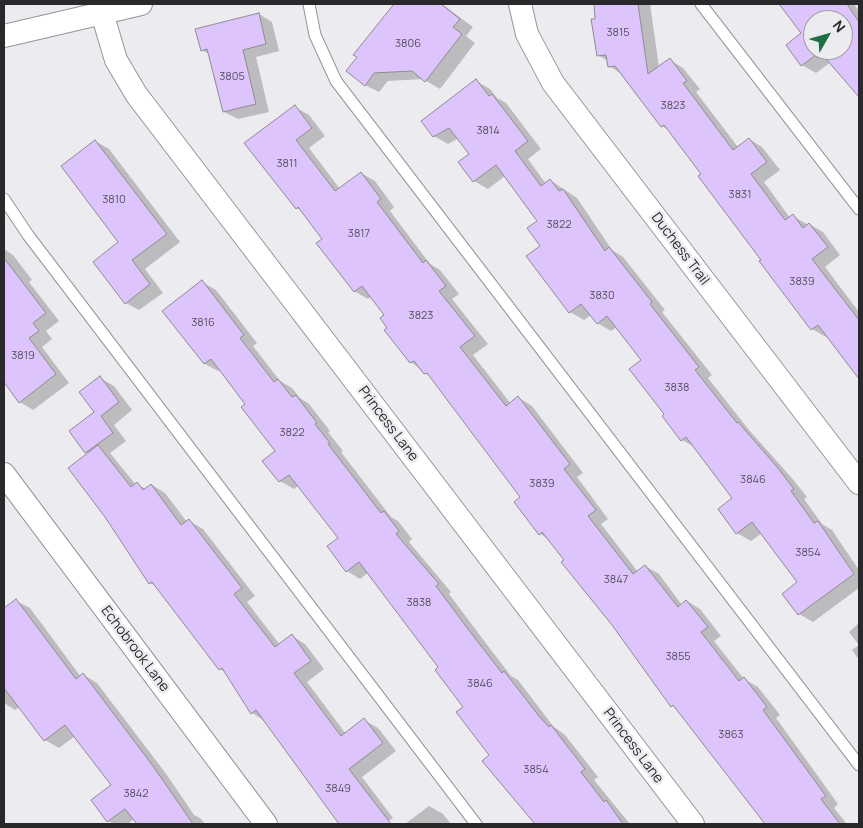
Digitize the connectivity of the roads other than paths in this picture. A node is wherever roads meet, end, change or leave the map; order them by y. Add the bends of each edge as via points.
1 (141, 4) edge
2 (309, 4) edge
3 (520, 4) edge
4 (701, 4) edge
5 (102, 13) junction
6 (4, 36) edge
7 (4, 200) edge
8 (859, 209) edge
9 (4, 474) edge
10 (859, 483) edge
11 (859, 765) edge
12 (266, 824) edge
13 (476, 824) edge
14 (693, 824) edge

1 - 5 street
2 - 11 lane via 315,35 336,81
3 - 10 street, Duchess Trail via 527,34 553,83
4 - 8 lane
5 - 6 street
5 - 14 street, Princess Lane via 116,60 136,94
7 - 13 lane
9 - 12 street, Echobrook Lane

